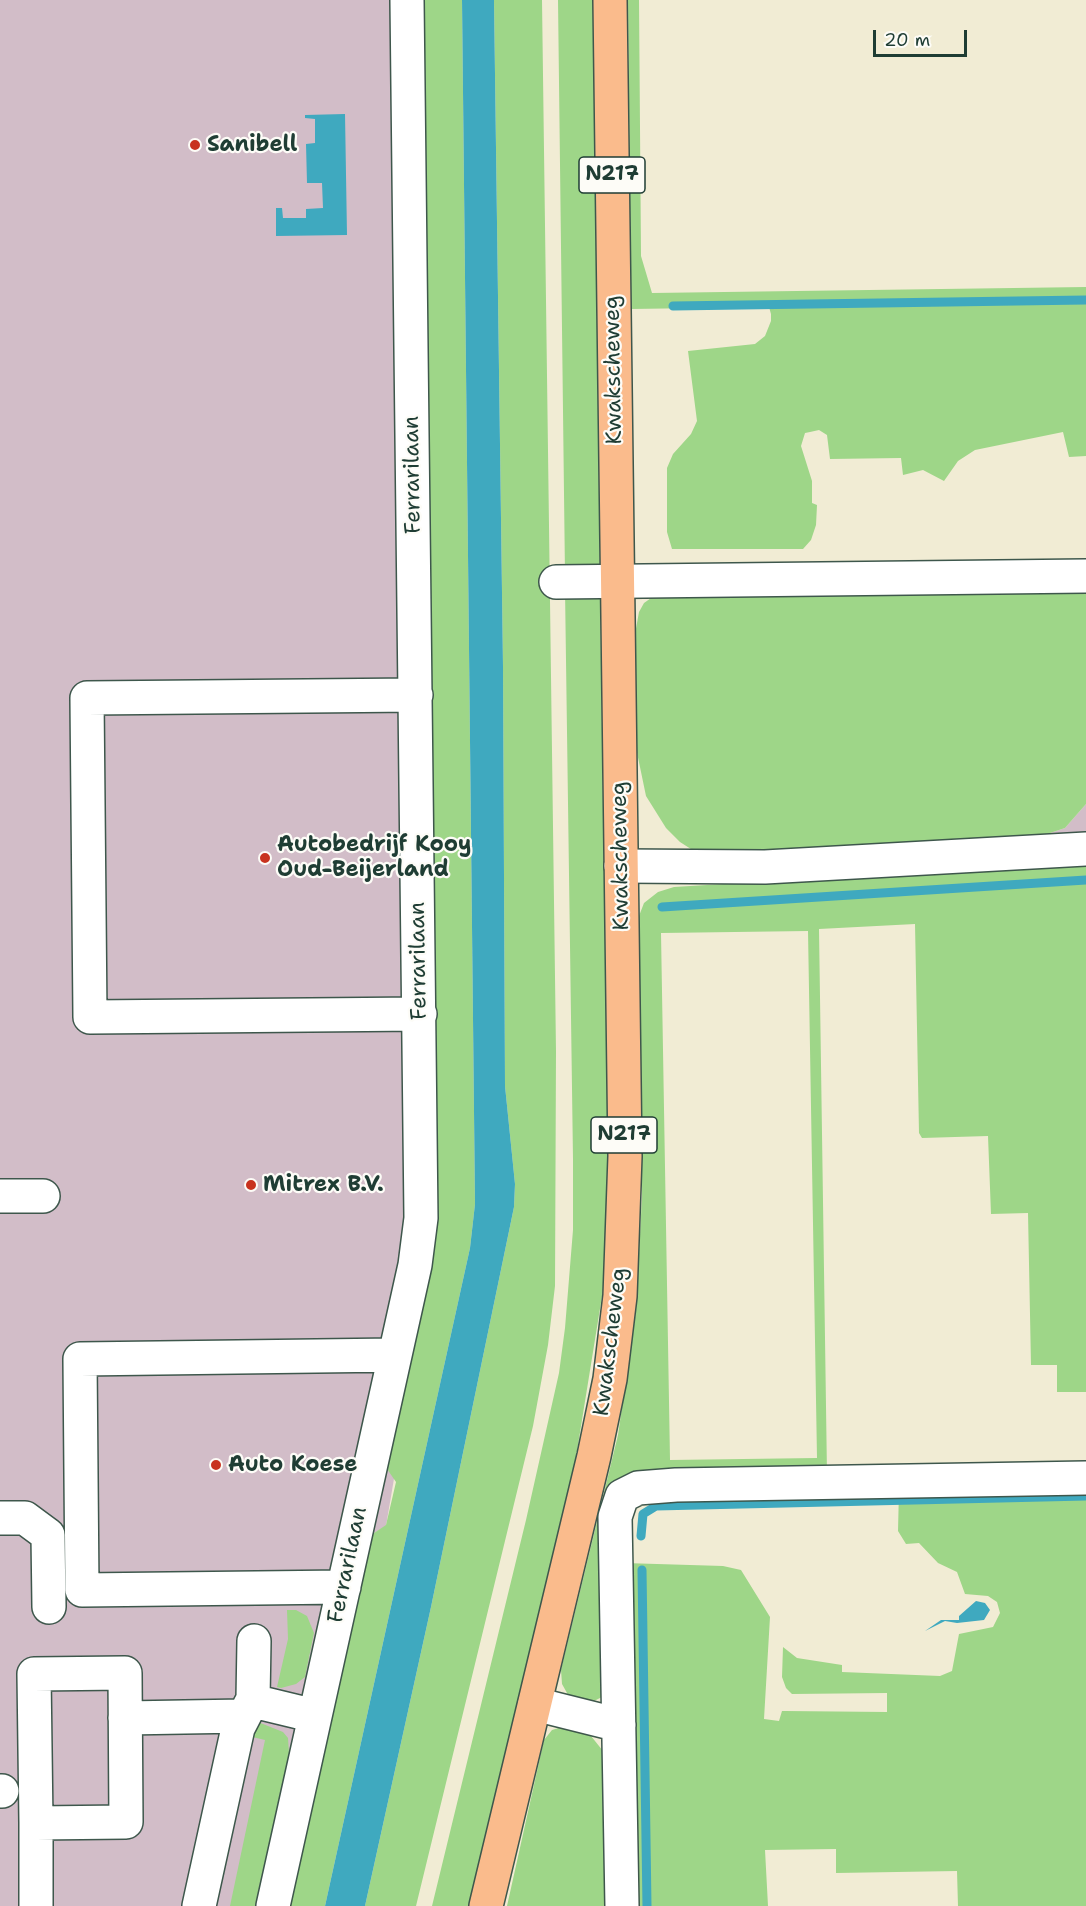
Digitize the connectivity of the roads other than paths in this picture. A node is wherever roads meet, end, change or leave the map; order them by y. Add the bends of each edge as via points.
1 (407, 0) edge
2 (610, 0) edge
3 (1086, 576) edge
4 (556, 582) dead end
5 (618, 582) junction
6 (416, 695) junction
7 (1086, 849) edge
8 (621, 866) junction
9 (420, 1014) junction
10 (0, 1196) edge
11 (43, 1196) dead end
12 (395, 1355) junction
13 (1086, 1478) edge
14 (0, 1518) edge
15 (344, 1587) junction
16 (49, 1607) dead end
17 (254, 1641) dead end
18 (535, 1704) junction
19 (248, 1709) junction
20 (315, 1716) junction
21 (125, 1718) junction
22 (619, 1725) junction
23 (36, 1823) junction
24 (36, 1906) edge
25 (199, 1906) edge
26 (273, 1906) edge
27 (486, 1906) edge
28 (622, 1906) edge

1 - 6 street, Ferrarilaan
2 - 5 main road, Kwakscheweg / N217
3 - 5 street
4 - 5 street
5 - 8 main road, Kwakscheweg / N217
6 - 9 street, Ferrarilaan
6 - 9 street via 87,698 90,1017
7 - 8 street via 765,867
8 - 18 main road, Kwakscheweg / N217 via 624,1156 618,1322 594,1456
9 - 12 street, Ferrarilaan via 421,1218
10 - 11 street
12 - 15 street, Ferrarilaan
12 - 15 street via 80,1359 82,1590
13 - 22 street via 651,1486 630,1491 622,1496 615,1517
14 - 16 street via 25,1518 48,1535
15 - 20 street, Ferrarilaan
17 - 19 street
18 - 22 street
18 - 27 main road, Kwakscheweg / N217
19 - 20 street
19 - 21 street
19 - 25 street via 238,1728
20 - 26 street, Ferrarilaan
21 - 23 street via 126,1822
21 - 23 street via 125,1673 34,1674
22 - 28 street
23 - 24 street

